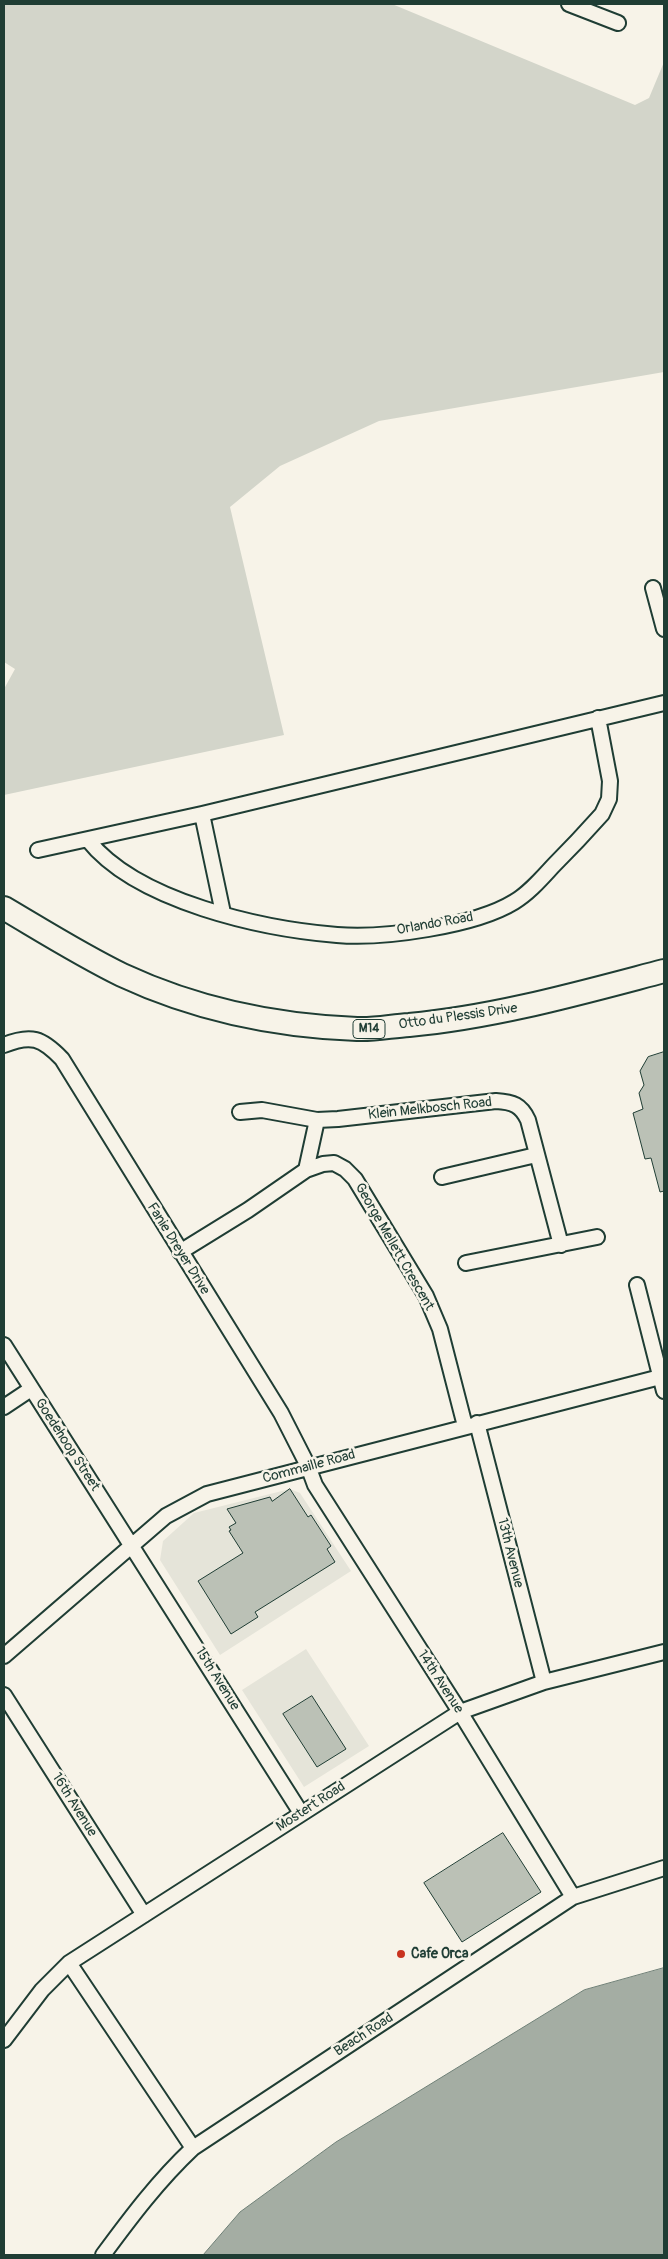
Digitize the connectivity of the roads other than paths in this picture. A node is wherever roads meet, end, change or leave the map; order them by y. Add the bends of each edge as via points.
1 (569, 4) edge
2 (618, 23) dead end
3 (654, 588) dead end
4 (664, 628) edge
5 (664, 703) edge
6 (598, 718) junction
7 (202, 814) junction
8 (88, 840) junction
9 (38, 850) dead end
10 (4, 908) edge
11 (222, 913) junction
12 (664, 971) edge
13 (4, 1045) edge
14 (240, 1112) dead end
15 (317, 1120) junction
16 (536, 1155) junction
17 (306, 1170) junction
18 (442, 1176) dead end
19 (596, 1237) dead end
20 (561, 1245) junction
21 (180, 1252) junction
22 (466, 1263) dead end
23 (637, 1284) dead end
24 (4, 1345) edge
25 (662, 1376) edge
26 (31, 1389) junction
27 (664, 1391) edge
28 (4, 1407) edge
29 (471, 1425) junction
30 (308, 1466) junction
31 (132, 1545) junction
32 (664, 1652) edge
33 (4, 1656) edge
34 (544, 1682) junction
35 (4, 1695) edge
36 (460, 1712) junction
37 (301, 1813) junction
38 (664, 1868) edge
39 (573, 1896) junction
40 (144, 1915) junction
41 (69, 1963) junction
42 (4, 2039) edge
43 (193, 2148) junction
44 (103, 2255) edge

1 - 2 street
3 - 4 street
5 - 6 street
6 - 7 street
6 - 11 street, Orlando Road via 610,781 606,806 589,829 515,902 470,920 431,928 360,935 307,931
7 - 8 street
7 - 11 street
8 - 9 street
8 - 11 street, Orlando Road via 109,861 165,895
10 - 12 main road, Otto du Plessis Drive / M14 via 80,954 167,994 216,1010 268,1021 358,1030 446,1022 523,1007
13 - 21 street, Fanie Dreyer Drive via 20,1038 38,1039 62,1059
14 - 15 street, Klein Melkbosch Road via 262,1110
15 - 16 street, Klein Melkbosch Road via 509,1101 524,1112
15 - 17 street
16 - 18 street
16 - 20 street, Klein Melkbosch Road
17 - 21 street, George Mellett Crescent
17 - 29 street, George Mellett Crescent via 334,1163 356,1180 426,1296
19 - 20 street
20 - 22 street
21 - 30 street, Fanie Dreyer Drive via 280,1413
23 - 25 street
24 - 26 street, Goedehoop Street
25 - 27 street
25 - 29 street, Commaille Road
26 - 28 street
26 - 31 street, Goedehoop Street
29 - 30 street, Commaille Road
29 - 34 street, 13th Avenue
30 - 31 street, Commaille Road via 207,1494 166,1516
30 - 36 street, 14th Avenue via 315,1486
31 - 33 street, Commaille Road
31 - 37 street, 15th Avenue
32 - 34 street, Mostert Road
34 - 36 street, Mostert Road
35 - 40 street, 16th Avenue
36 - 37 street, Mostert Road
36 - 39 street, 14th Avenue
37 - 40 street, Mostert Road
38 - 39 street, Beach Road
39 - 43 street, Beach Road
40 - 41 street, Mostert Road
41 - 42 street, Mostert Road via 42,1990
41 - 43 street
43 - 44 street, Beach Road via 147,2196

